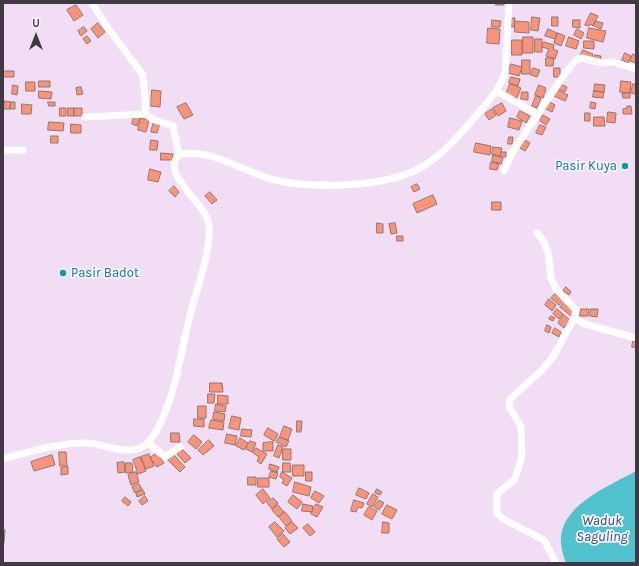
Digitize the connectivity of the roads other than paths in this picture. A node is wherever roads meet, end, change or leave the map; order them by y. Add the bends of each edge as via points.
1 (92, 3) edge
2 (509, 3) edge
3 (636, 69) edge
4 (497, 91) junction
5 (146, 114) junction
6 (537, 114) junction
7 (85, 116) dead end
8 (3, 150) edge
9 (23, 150) dead end
10 (179, 155) junction
11 (504, 171) dead end
12 (537, 233) dead end
13 (574, 318) junction
14 (636, 338) edge
15 (148, 442) junction
16 (180, 447) dead end
17 (3, 459) edge
18 (556, 563) edge

1 - 5 street via 143,75
2 - 4 street via 505,73
3 - 6 street via 614,62 577,59
4 - 6 street
4 - 10 street via 461,134 429,161 417,170 381,181 312,184 285,182 260,176 211,157
5 - 7 street
5 - 10 street via 152,119 173,126
6 - 11 street via 512,153
8 - 9 street
10 - 15 street via 175,161 175,174 208,220 208,240 170,397 154,435
12 - 13 street via 548,252 551,278 556,289 576,310
13 - 14 street via 585,324
13 - 18 street via 553,357 510,400 509,406 522,427 522,456 515,479 498,491 496,497 499,516 544,540
15 - 16 street via 165,457
15 - 17 street via 132,450 95,444 66,445

